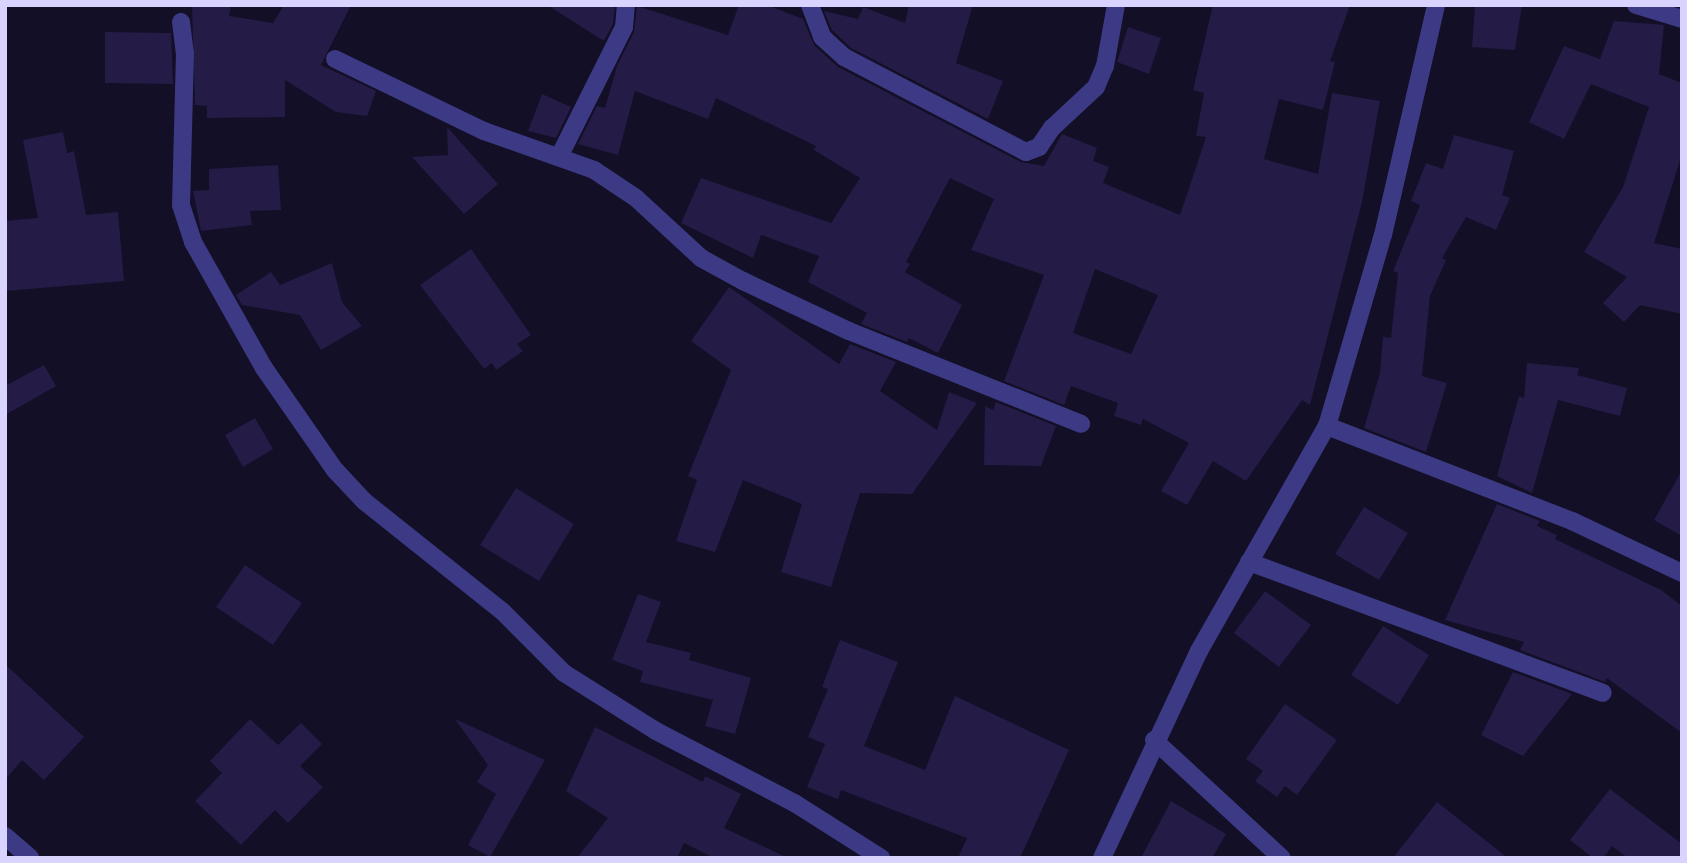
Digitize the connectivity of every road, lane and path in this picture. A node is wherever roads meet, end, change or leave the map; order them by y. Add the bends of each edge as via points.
1 (626, 5) edge
2 (810, 5) edge
3 (1116, 5) edge
4 (1436, 5) edge
5 (1636, 5) edge
6 (1682, 19) edge
7 (181, 22) dead end
8 (335, 59) dead end
9 (560, 155) junction
10 (1081, 424) dead end
11 (1328, 426) junction
12 (1249, 562) junction
13 (1682, 573) edge
14 (1603, 693) dead end
15 (1154, 740) junction
16 (5, 836) edge
17 (30, 858) edge
18 (881, 858) edge
19 (1102, 858) edge
20 (1282, 858) edge

1 - 9 street via 624,27
2 - 3 street via 822,37 844,57 1026,152 1039,147 1052,128 1096,87 1105,66
4 - 11 street via 1383,235
5 - 6 street
7 - 18 street via 185,53 181,205 193,242 264,368 335,470 364,501 503,612 564,673 656,731 796,804
8 - 9 street via 484,131
9 - 10 street via 594,170 636,198 701,257 743,281 849,331
11 - 12 street
11 - 13 street via 1572,521
12 - 14 street
12 - 15 street
15 - 19 street
15 - 20 street
16 - 17 street

